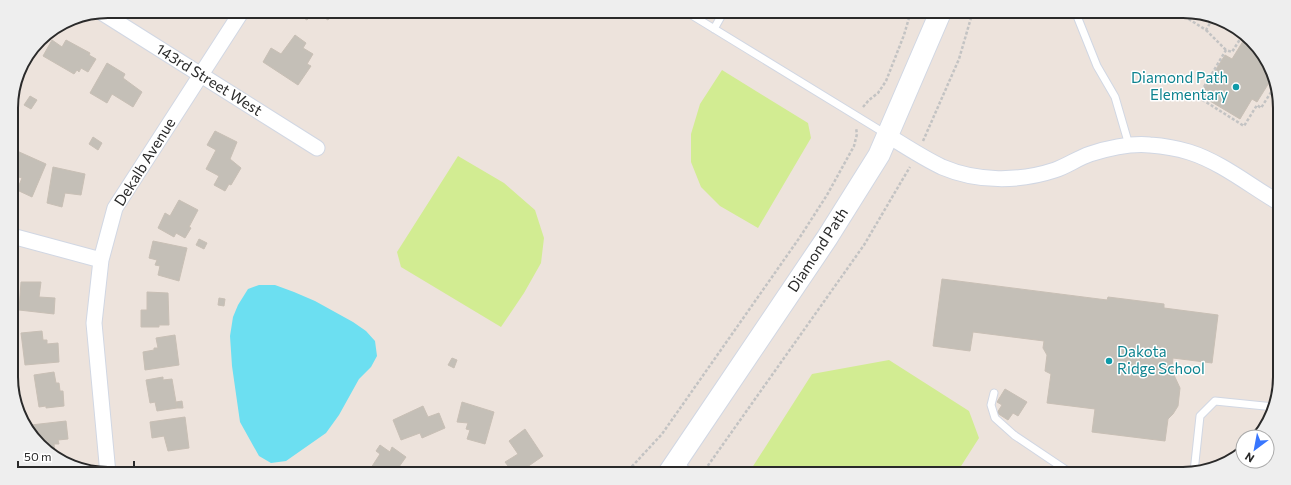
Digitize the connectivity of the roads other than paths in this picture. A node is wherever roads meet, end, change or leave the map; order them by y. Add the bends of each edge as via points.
1 (111, 18) edge
2 (238, 18) edge
3 (696, 18) edge
4 (720, 18) edge
5 (938, 18) edge
6 (1078, 18) edge
7 (714, 29) junction
8 (201, 75) junction
9 (887, 135) junction
10 (1129, 145) junction
11 (317, 148) dead end
12 (1273, 199) edge
13 (18, 238) edge
14 (101, 260) junction
15 (994, 393) dead end
16 (1268, 406) edge
17 (1195, 466) edge
18 (107, 467) edge
19 (679, 467) edge
20 (1062, 467) edge

1 - 8 street, 143rd Street West
2 - 8 street, Dekalb Avenue
3 - 7 lane
4 - 7 lane
5 - 9 street, Diamond Path
6 - 10 lane via 1097,66 1115,97
7 - 9 lane
8 - 11 street, 143rd Street West
8 - 14 street, Dekalb Avenue via 115,208
9 - 10 street via 942,167 973,176 999,178 1037,175 1091,154
9 - 19 street, Diamond Path via 879,154 827,238
10 - 12 street via 1168,147 1194,154 1223,168
13 - 14 street
14 - 18 street, Dekalb Avenue via 94,323
15 - 20 lane via 991,405 995,418 1014,435
16 - 17 lane via 1215,401 1200,416

